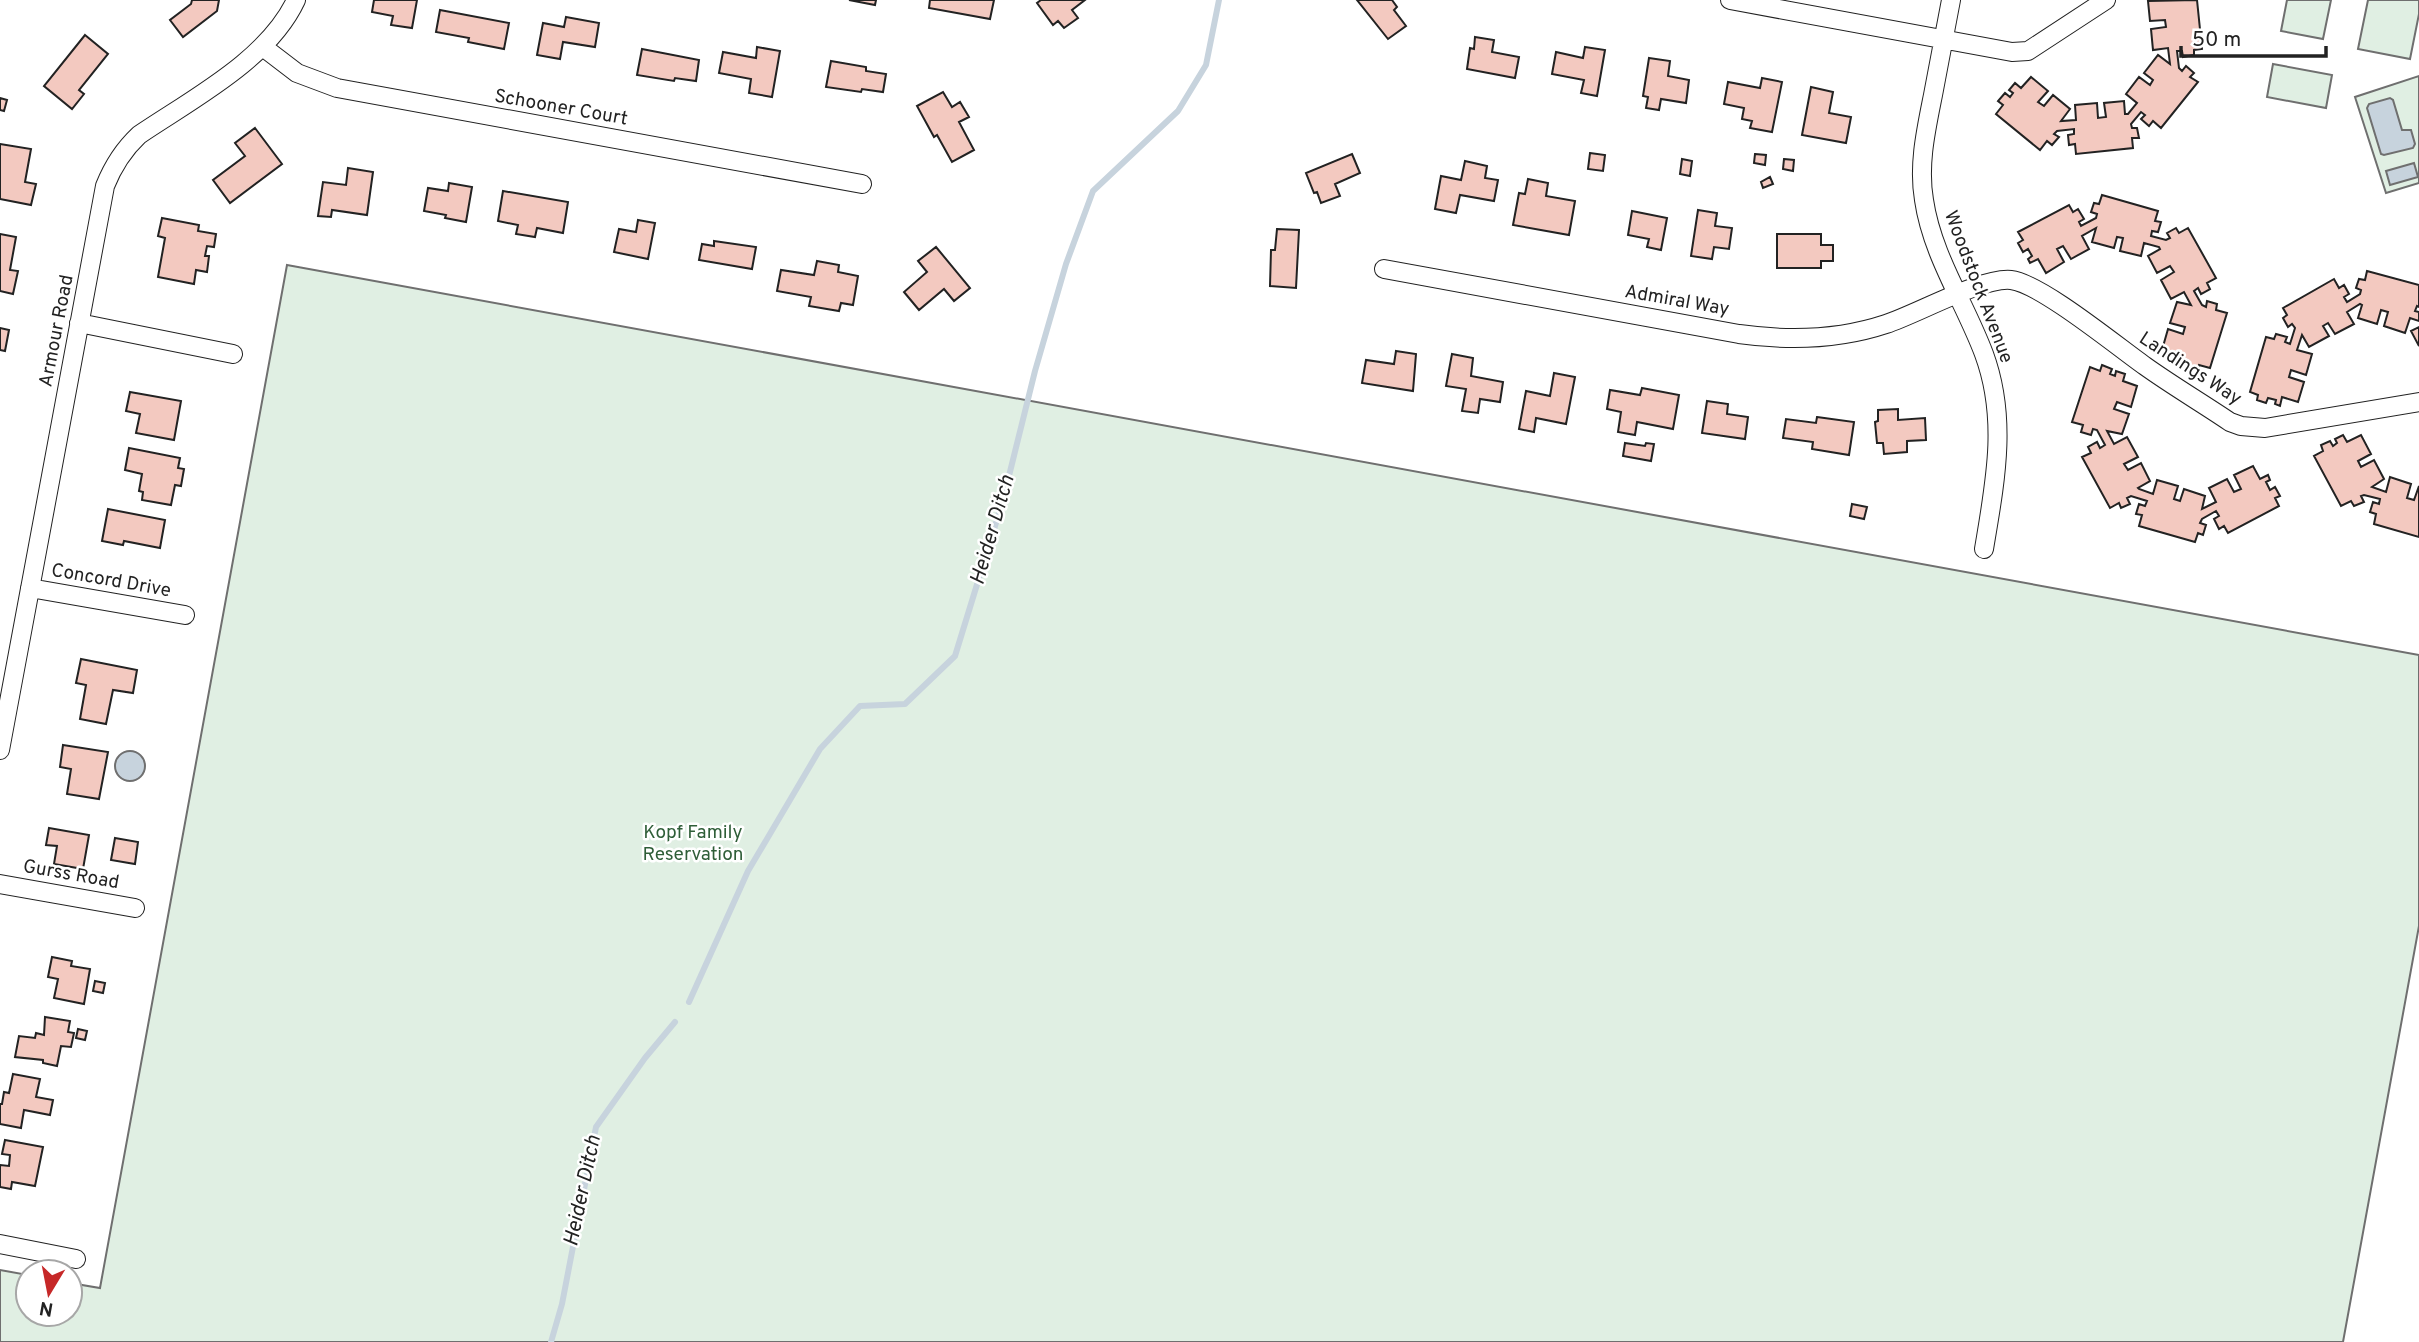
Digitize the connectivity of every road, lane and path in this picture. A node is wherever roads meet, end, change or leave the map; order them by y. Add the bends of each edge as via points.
1 (296, 0) edge
2 (1730, 0) edge
3 (1951, 0) edge
4 (2106, 0) edge
5 (1943, 40) junction
6 (263, 47) junction
7 (862, 184) dead end
8 (1384, 269) dead end
9 (1958, 294) junction
10 (79, 323) junction
11 (233, 354) dead end
12 (2419, 401) edge
13 (1984, 549) dead end
14 (30, 587) junction
15 (185, 615) dead end
16 (0, 750) edge
17 (0, 884) edge
18 (135, 908) dead end
19 (0, 1244) edge
20 (71, 1258) edge

1 - 6 street, Armour Road
2 - 5 street
3 - 5 street, Woodstock Avenue
4 - 5 street via 2028,51
5 - 9 street, Woodstock Avenue via 1922,154 1922,187 1932,234
6 - 7 street, Schooner Court via 297,73 337,88
6 - 10 street, Armour Road via 139,135 111,170
8 - 9 street, Admiral Way via 1738,334 1789,339 1863,331
9 - 12 street, Landings Way via 2003,279 2027,285 2241,426 2265,428
9 - 13 street, Woodstock Avenue via 1984,355 1998,419 1998,463
10 - 11 street
10 - 14 street, Armour Road
14 - 15 street, Concord Drive
14 - 16 street, Armour Road
17 - 18 street, Gurss Road
19 - 20 street

